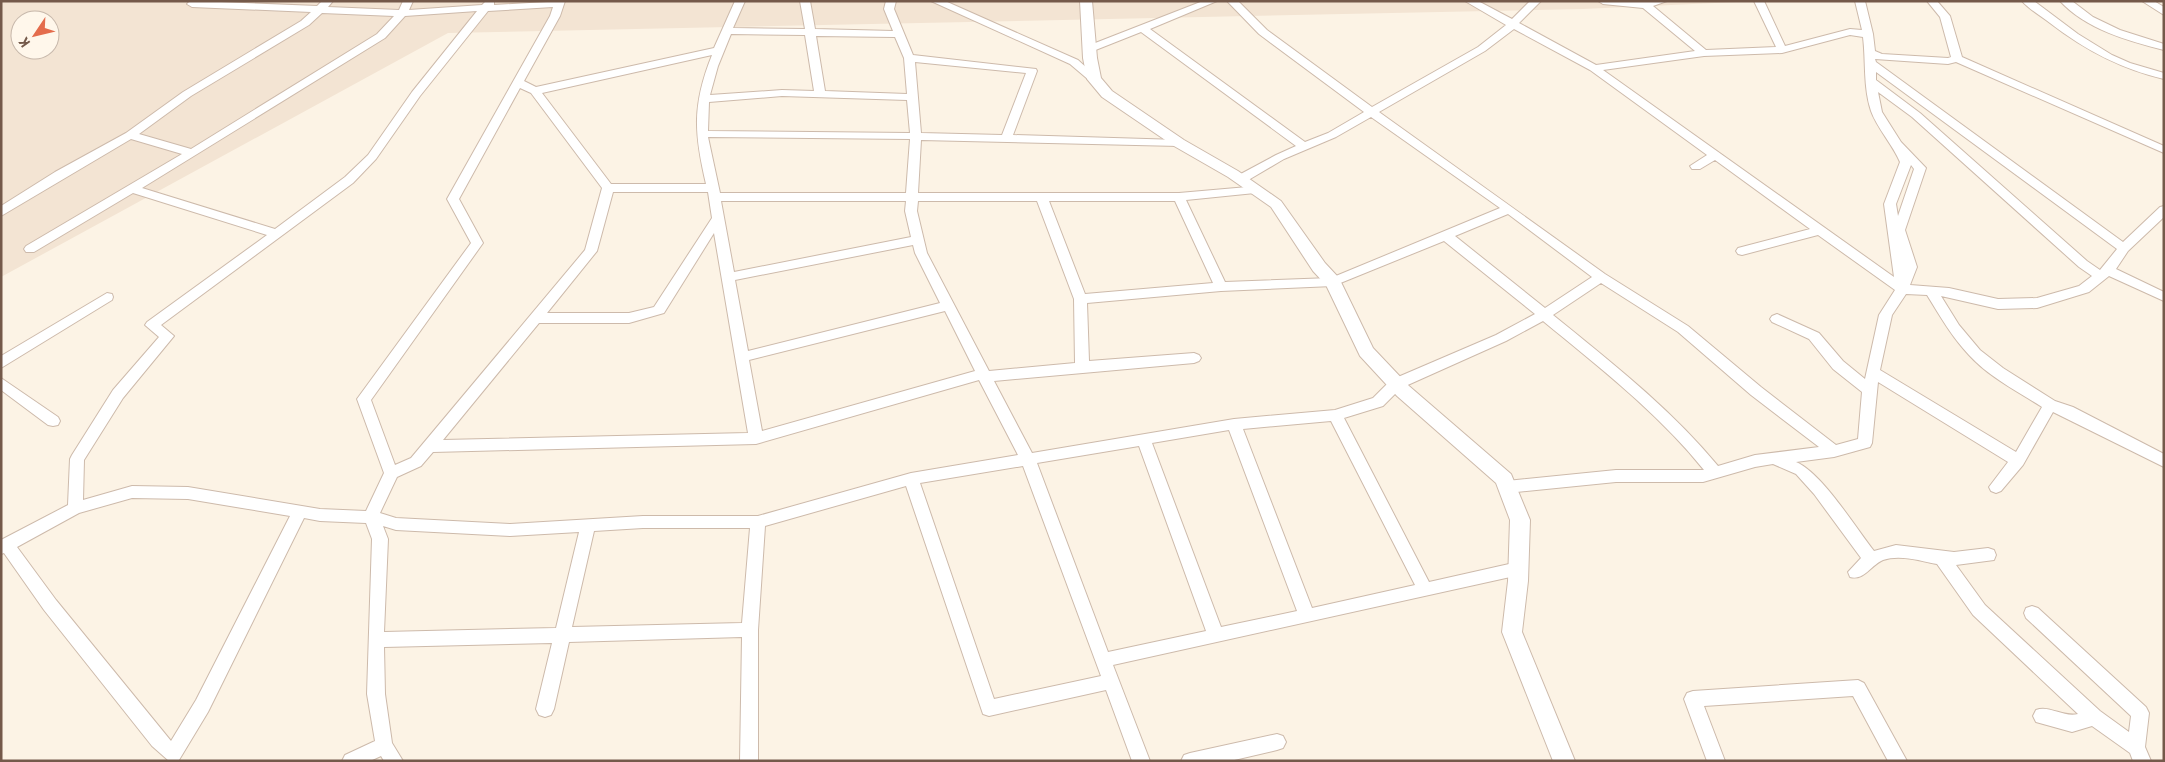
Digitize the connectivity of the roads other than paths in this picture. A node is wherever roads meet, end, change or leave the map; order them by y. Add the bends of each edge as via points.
1 (408, 1) edge
2 (740, 1) edge
3 (805, 1) edge
4 (891, 1) edge
5 (936, 1) edge
6 (1086, 1) edge
7 (1212, 1) edge
8 (1232, 1) edge
9 (1470, 1) edge
10 (1536, 1) edge
11 (1603, 1) edge
12 (1662, 1) edge
13 (1759, 1) edge
14 (1860, 1) edge
15 (1932, 1) edge
16 (2027, 1) edge
17 (2065, 1) edge
18 (2146, 1) edge
19 (560, 2) edge
20 (192, 4) dead end
21 (324, 5) edge
22 (488, 5) edge
23 (1646, 5) junction
24 (2164, 12) edge
25 (402, 14) junction
26 (1513, 24) junction
27 (1142, 28) junction
28 (728, 31) junction
29 (811, 32) junction
30 (899, 34) junction
31 (1868, 34) junction
32 (2164, 47) edge
33 (1089, 49) junction
34 (1782, 50) junction
35 (717, 51) junction
36 (1704, 53) junction
37 (909, 58) junction
38 (1870, 58) junction
39 (1957, 59) junction
40 (1594, 68) junction
41 (2164, 76) edge
42 (1094, 79) junction
43 (1871, 81) junction
44 (518, 82) junction
45 (535, 91) junction
46 (820, 94) junction
47 (913, 97) junction
48 (704, 99) junction
49 (1372, 112) junction
50 (130, 134) junction
51 (702, 134) junction
52 (916, 136) junction
53 (1006, 138) junction
54 (1180, 143) junction
55 (1304, 147) junction
56 (2164, 150) edge
57 (192, 154) junction
58 (1715, 155) junction
59 (1696, 166) dead end
60 (1241, 179) junction
61 (608, 188) junction
62 (132, 189) junction
63 (1255, 189) junction
64 (714, 192) junction
65 (1179, 197) junction
66 (912, 198) junction
67 (1042, 198) junction
68 (1509, 208) junction
69 (2164, 210) edge
70 (1, 212) edge
71 (717, 219) junction
72 (1820, 230) junction
73 (275, 233) junction
74 (1445, 235) junction
75 (918, 240) junction
76 (2124, 248) junction
77 (30, 249) dead end
78 (1742, 251) dead end
79 (2104, 273) junction
80 (728, 277) junction
81 (1601, 277) junction
82 (1333, 282) junction
83 (1221, 287) junction
84 (1902, 289) junction
85 (1932, 292) junction
86 (107, 297) dead end
87 (2164, 297) edge
88 (1080, 299) junction
89 (947, 306) junction
90 (1545, 314) junction
91 (537, 318) junction
92 (1777, 319) dead end
93 (742, 357) junction
94 (1194, 358) dead end
95 (1, 363) edge
96 (1082, 367) junction
97 (1873, 372) junction
98 (983, 375) junction
99 (1, 383) edge
100 (1396, 384) junction
101 (1869, 390) junction
102 (2050, 405) junction
103 (1335, 415) junction
104 (53, 421) dead end
105 (1234, 424) junction
106 (756, 438) junction
107 (1144, 440) junction
108 (429, 446) junction
109 (1834, 452) junction
110 (1774, 458) junction
111 (1028, 460) junction
112 (2018, 461) junction
113 (2164, 461) edge
114 (391, 473) junction
115 (1715, 473) junction
116 (911, 479) junction
117 (1507, 487) junction
118 (1996, 487) dead end
119 (76, 508) junction
120 (300, 511) junction
121 (371, 517) junction
122 (758, 522) junction
123 (588, 526) junction
124 (4, 546) edge
125 (1988, 555) dead end
126 (1942, 558) junction
127 (1871, 559) junction
128 (1518, 568) junction
129 (1856, 572) dead end
130 (1425, 590) junction
131 (2032, 613) dead end
132 (1307, 616) junction
133 (750, 630) junction
134 (561, 636) junction
135 (1216, 636) junction
136 (376, 640) junction
137 (1104, 660) junction
138 (1112, 681) junction
139 (545, 709) dead end
140 (2042, 716) dead end
141 (2094, 717) junction
142 (1277, 742) dead end
143 (384, 745) junction
144 (2139, 754) edge
145 (176, 757) edge
146 (351, 761) edge
147 (394, 761) edge
148 (749, 761) edge
149 (1141, 761) edge
150 (1190, 761) edge
151 (1564, 761) edge
152 (1716, 761) edge
153 (1898, 761) edge

1 - 25 street
2 - 28 street
3 - 29 street
4 - 30 street via 888,9
5 - 42 street via 1074,62
6 - 33 street
7 - 27 street
8 - 49 street via 1263,32
9 - 26 street
10 - 26 street
11 - 23 street
12 - 23 street
13 - 34 street
14 - 31 street
15 - 39 street via 1945,16
16 - 41 street via 2107,57 2146,73
17 - 32 street via 2089,19 2116,32
18 - 24 street
19 - 22 street
19 - 44 street
20 - 21 street
21 - 25 street
21 - 50 street via 305,23 187,94
22 - 25 street
22 - 73 street via 416,94 372,157 349,180
23 - 36 street
25 - 57 street via 381,36
26 - 40 street
26 - 49 street via 1474,55
27 - 33 street
27 - 55 street
28 - 29 street via 791,36
28 - 35 street
29 - 30 street
29 - 46 street
30 - 37 street
31 - 34 street via 1850,32
31 - 38 street
33 - 42 street
34 - 36 street
35 - 45 street
35 - 48 street
36 - 40 street
37 - 47 street
37 - 53 street via 1032,71
38 - 39 street
38 - 43 street
38 - 76 street
39 - 56 street
40 - 58 street
42 - 54 street via 1106,94
43 - 79 street via 1916,115 2083,264
43 - 84 street via 1876,116 1906,162 1890,204
43 - 84 street via 1877,112 1897,144 1920,168 1899,230 1911,267
44 - 45 street
44 - 114 street via 453,200 477,243 364,399
45 - 61 street
46 - 47 street
46 - 48 street via 782,93
47 - 52 street
48 - 51 street
49 - 55 street
49 - 68 street
50 - 57 street
50 - 70 street
51 - 52 street
51 - 64 street
52 - 53 street
52 - 66 street
53 - 54 street
54 - 60 street
55 - 60 street
57 - 62 street
58 - 59 street
58 - 72 street
60 - 63 street
61 - 64 street
61 - 91 street via 591,251
62 - 73 street
62 - 77 street
63 - 65 street
63 - 82 street via 1276,204
64 - 66 street
64 - 71 street
65 - 67 street
65 - 83 street
66 - 67 street
66 - 75 street via 911,211
67 - 88 street
68 - 74 street
68 - 81 street
69 - 76 street
71 - 80 street
71 - 91 street via 659,310 629,318
72 - 78 street
72 - 84 street
73 - 119 street via 152,325 167,336 118,394 77,459
74 - 82 street
74 - 90 street
75 - 80 street
75 - 89 street via 921,254
76 - 79 street
79 - 85 street via 2084,289 2037,303 1998,304 1949,292
79 - 87 street
80 - 93 street
81 - 90 street
81 - 109 street via 1683,329
82 - 83 street
82 - 100 street via 1366,352
83 - 88 street
84 - 85 street
84 - 97 street via 1886,315
85 - 102 street via 1954,328 1975,353 1998,372
86 - 95 street
88 - 96 street
89 - 93 street
89 - 98 street
90 - 100 street via 1501,338
90 - 115 street via 1630,386 1692,444
91 - 108 street
92 - 101 street via 1814,336 1838,365
93 - 106 street
94 - 96 street
96 - 98 street
97 - 101 street
97 - 112 street
98 - 106 street
98 - 111 street
99 - 104 street
100 - 103 street via 1378,402
100 - 117 street via 1504,479
101 - 109 street via 1865,443
102 - 112 street
102 - 113 street via 2068,411
103 - 105 street
103 - 130 street
105 - 107 street
105 - 132 street
106 - 108 street
107 - 111 street
107 - 135 street
108 - 114 street via 416,462
109 - 110 street
110 - 115 street
110 - 127 street via 1801,470
111 - 116 street
111 - 137 street
112 - 118 street
114 - 121 street
115 - 117 street via 1704,476 1616,476
116 - 122 street
116 - 138 street via 988,708
117 - 128 street via 1520,520
119 - 120 street via 132,492 188,493
119 - 124 street
120 - 121 street
120 - 145 street
121 - 123 street via 396,524 510,530
121 - 136 street via 380,539
122 - 123 street via 643,522
122 - 133 street
123 - 134 street
124 - 145 street via 158,740
125 - 126 street via 1964,560
126 - 127 street via 1909,551 1882,553
126 - 141 street via 1979,610
127 - 129 street
128 - 130 street
128 - 151 street via 1512,632
130 - 132 street
131 - 144 street via 2140,713
132 - 135 street
133 - 134 street
133 - 148 street
134 - 136 street
134 - 139 street
135 - 137 street
136 - 143 street via 376,694
137 - 138 street
138 - 149 street
140 - 141 street via 2072,724
141 - 144 street
142 - 150 street
143 - 146 street
143 - 147 street
152 - 153 street via 1693,699 1858,688

